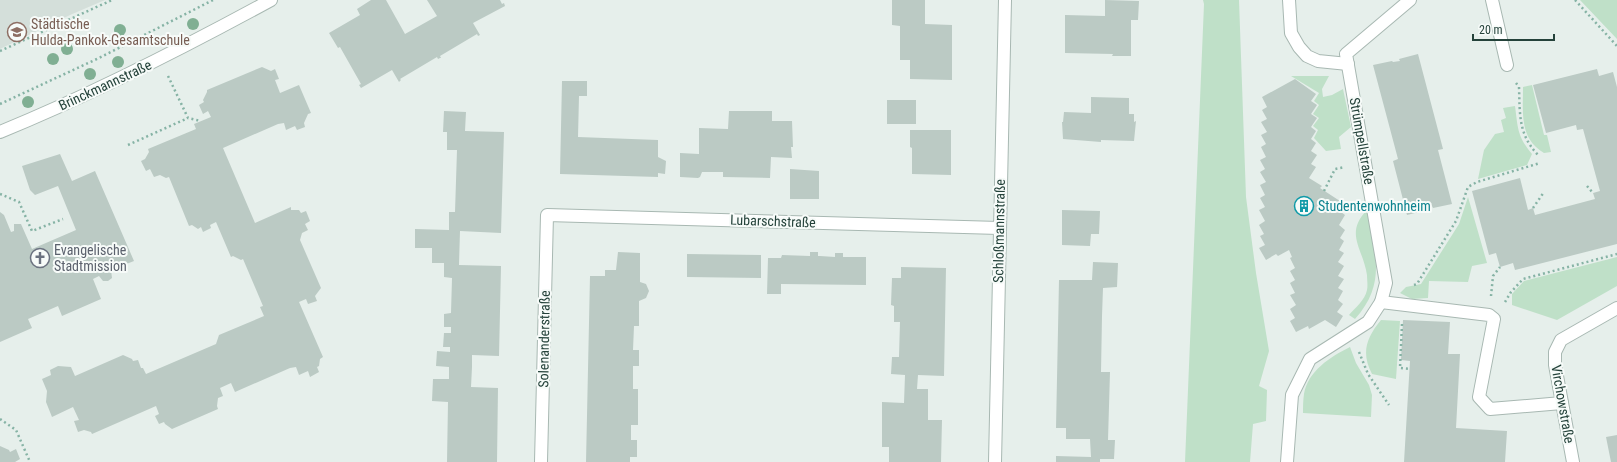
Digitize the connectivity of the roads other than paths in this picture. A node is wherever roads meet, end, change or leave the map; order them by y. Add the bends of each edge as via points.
1 (271, 0) edge
2 (1005, 0) edge
3 (1289, 0) edge
4 (1410, 0) edge
5 (1492, 0) edge
6 (1348, 64) junction
7 (1507, 65) road end
8 (0, 132) edge
9 (547, 215) joint
10 (999, 228) junction
11 (1381, 302) junction
12 (1617, 308) edge
13 (1562, 403) junction
14 (541, 462) edge
15 (995, 462) edge
16 (1287, 462) edge
17 (1573, 462) edge

1 - 8 street, Brinckmannstraße via 160,59
2 - 10 street, Schloßmannstraße
3 - 6 street via 1291,33 1303,52 1318,61
4 - 6 street, Strümpellstraße via 1346,54
5 - 7 street
6 - 11 street, Strümpellstraße via 1386,283
9 - 10 street, Lubarschstraße
9 - 14 street, Solenanderstraße
10 - 15 street, Schloßmannstraße
11 - 13 street via 1492,317 1479,397 1490,409
11 - 16 street, Strümpellstraße via 1368,322 1310,359 1292,394 1294,446
12 - 13 street, Virchowstraße via 1561,340 1555,352 1555,365
13 - 17 street, Virchowstraße

